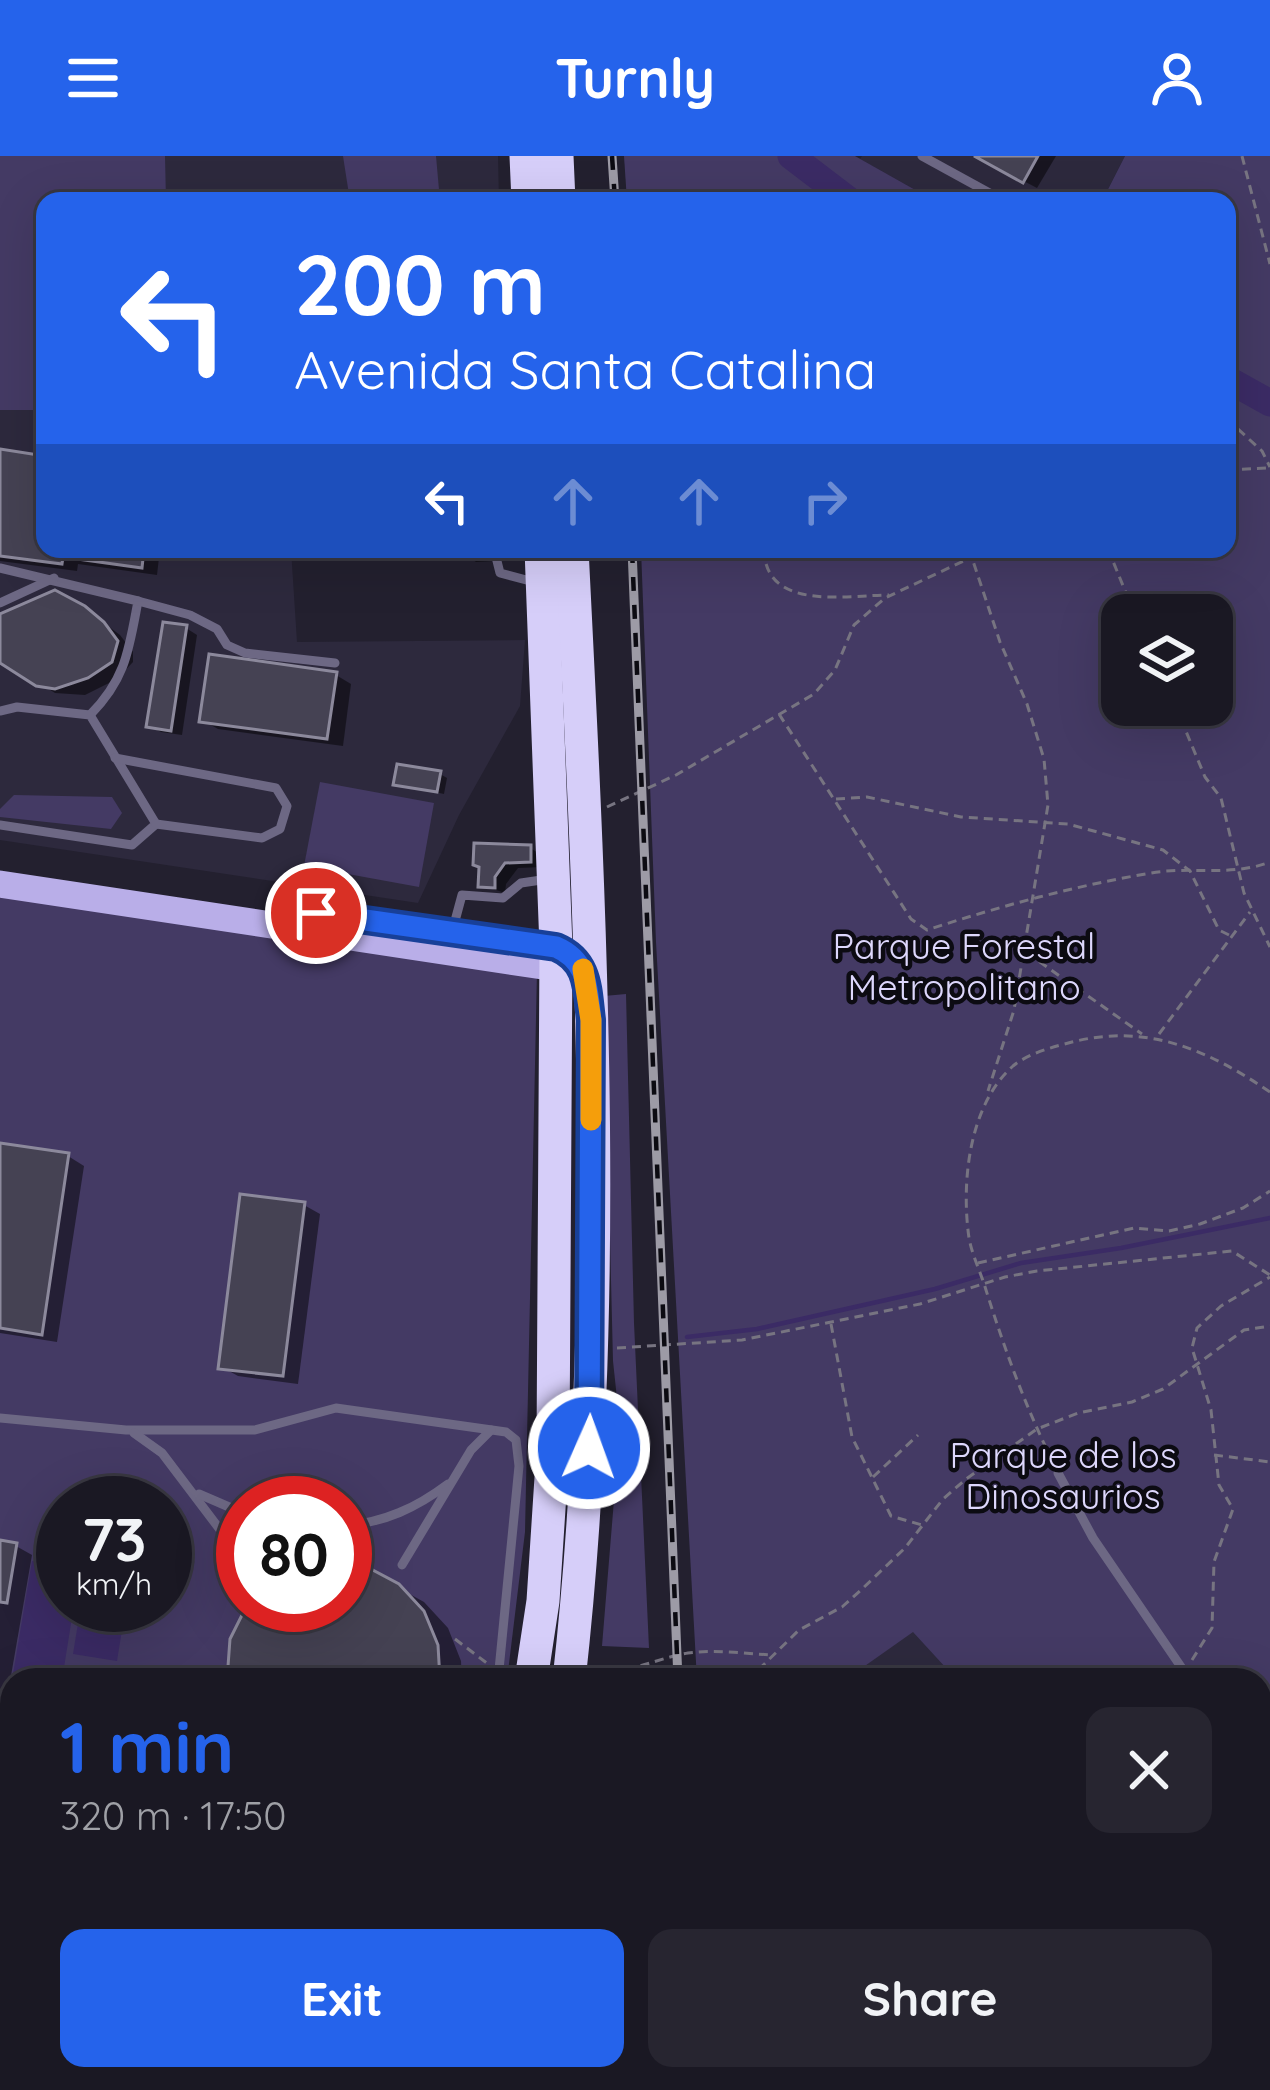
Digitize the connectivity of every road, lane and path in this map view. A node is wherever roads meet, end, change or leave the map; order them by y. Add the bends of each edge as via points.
1 (526, 156) edge
2 (557, 156) edge
3 (922, 156) edge
4 (1242, 156) edge
5 (528, 192) edge
6 (559, 192) edge
7 (988, 192) edge
8 (1270, 264) edge
9 (1236, 427) edge
10 (1270, 468) edge
11 (1236, 470) edge
12 (496, 558) edge
13 (572, 558) edge
14 (764, 558) edge
15 (969, 558) edge
16 (971, 558) edge
17 (1112, 558) edge
18 (542, 566) edge
19 (0, 568) edge
20 (54, 578) junction
21 (1126, 594) edge
22 (892, 595) junction
23 (138, 601) junction
24 (0, 603) edge
25 (335, 663) dead end
26 (0, 711) edge
27 (779, 713) junction
28 (90, 715) junction
29 (1184, 726) edge
30 (113, 758) junction
31 (834, 799) junction
32 (583, 816) junction
33 (156, 824) junction
34 (1047, 824) junction
35 (0, 825) edge
36 (1270, 862) edge
37 (0, 867) edge
38 (1190, 871) junction
39 (1238, 871) junction
40 (570, 878) junction
41 (0, 884) edge
42 (1034, 897) junction
43 (1251, 910) junction
44 (452, 932) junction
45 (1233, 937) junction
46 (1270, 946) edge
47 (1024, 951) junction
48 (556, 964) junction
49 (591, 1020) junction
50 (1144, 1035) junction
51 (1156, 1036) junction
52 (1270, 1093) edge
53 (986, 1096) junction
54 (1270, 1191) edge
55 (977, 1264) junction
56 (1270, 1276) edge
57 (984, 1285) junction
58 (831, 1322) junction
59 (1270, 1326) edge
60 (591, 1348) junction
61 (1198, 1363) junction
62 (0, 1418) edge
63 (126, 1430) junction
64 (491, 1430) junction
65 (1037, 1430) junction
66 (918, 1435) dead end
67 (471, 1450) junction
68 (1004, 1454) junction
69 (1214, 1455) junction
70 (1270, 1462) edge
71 (1058, 1473) junction
72 (180, 1476) edge
73 (872, 1478) junction
74 (192, 1491) edge
75 (372, 1523) edge
76 (216, 1524) edge
77 (922, 1525) junction
78 (402, 1565) dead end
79 (455, 1639) dead end
80 (774, 1655) junction
81 (497, 1668) edge
82 (510, 1668) edge
83 (514, 1668) edge
84 (571, 1668) edge
85 (631, 1668) edge
86 (760, 1668) edge
87 (1181, 1668) joint

1 - 5 highway
2 - 6 highway
3 - 7 lane
4 - 8 path
9 - 10 path
10 - 11 path
12 - 18 lane via 506,578
13 - 32 highway
14 - 22 path via 773,579 808,597
15 - 22 path
16 - 34 path via 1044,759
17 - 21 path
18 - 40 highway
19 - 20 lane
20 - 23 lane
20 - 24 lane
22 - 27 path via 854,626 814,694
23 - 25 lane via 190,615 244,652
23 - 28 lane via 127,659 113,692
26 - 28 lane
27 - 31 path
27 - 32 path via 635,796
28 - 30 lane
29 - 39 path via 1221,798
30 - 33 lane
30 - 33 lane via 276,788 287,806 280,830 262,838
31 - 34 path via 867,796 961,817
31 - 42 path via 911,920 927,930
32 - 40 highway
33 - 35 lane via 132,845
34 - 38 path via 1162,850
34 - 42 path
36 - 39 path
37 - 44 main road
38 - 39 path
38 - 42 path
38 - 45 path via 1219,930
39 - 43 path
40 - 44 lane via 520,883 503,898 462,895
40 - 48 highway
40 - 49 highway
41 - 48 main road
42 - 47 path
43 - 45 path
43 - 46 path
44 - 48 main road
45 - 51 path
47 - 50 path
47 - 53 path
48 - 49 highway via 585,972
48 - 83 highway via 553,1447 543,1601
49 - 60 highway
50 - 51 path
50 - 53 path via 1048,1048 1016,1064
51 - 52 path
53 - 55 path via 969,1162
54 - 55 path via 1200,1224 1134,1228
55 - 57 path
56 - 57 path via 1232,1251 1037,1271
56 - 61 path via 1197,1328
57 - 58 path
57 - 65 path
58 - 60 path via 721,1343
58 - 73 path via 853,1437
59 - 61 path via 1244,1330
60 - 84 highway
61 - 65 path via 1132,1402
61 - 69 path
62 - 63 lane
63 - 64 lane via 255,1430 336,1408
63 - 72 lane
64 - 67 lane
64 - 82 lane via 512,1436 519,1450
65 - 68 path
65 - 71 path
66 - 73 path
67 - 75 lane via 426,1500
67 - 78 lane
68 - 71 path
68 - 77 path
69 - 70 path
69 - 87 path via 1233,1509 1214,1562 1212,1628
71 - 87 lane
73 - 77 path via 891,1516
74 - 76 lane
77 - 80 path via 842,1607 799,1630
79 - 81 path
80 - 85 path via 696,1652
80 - 86 path

